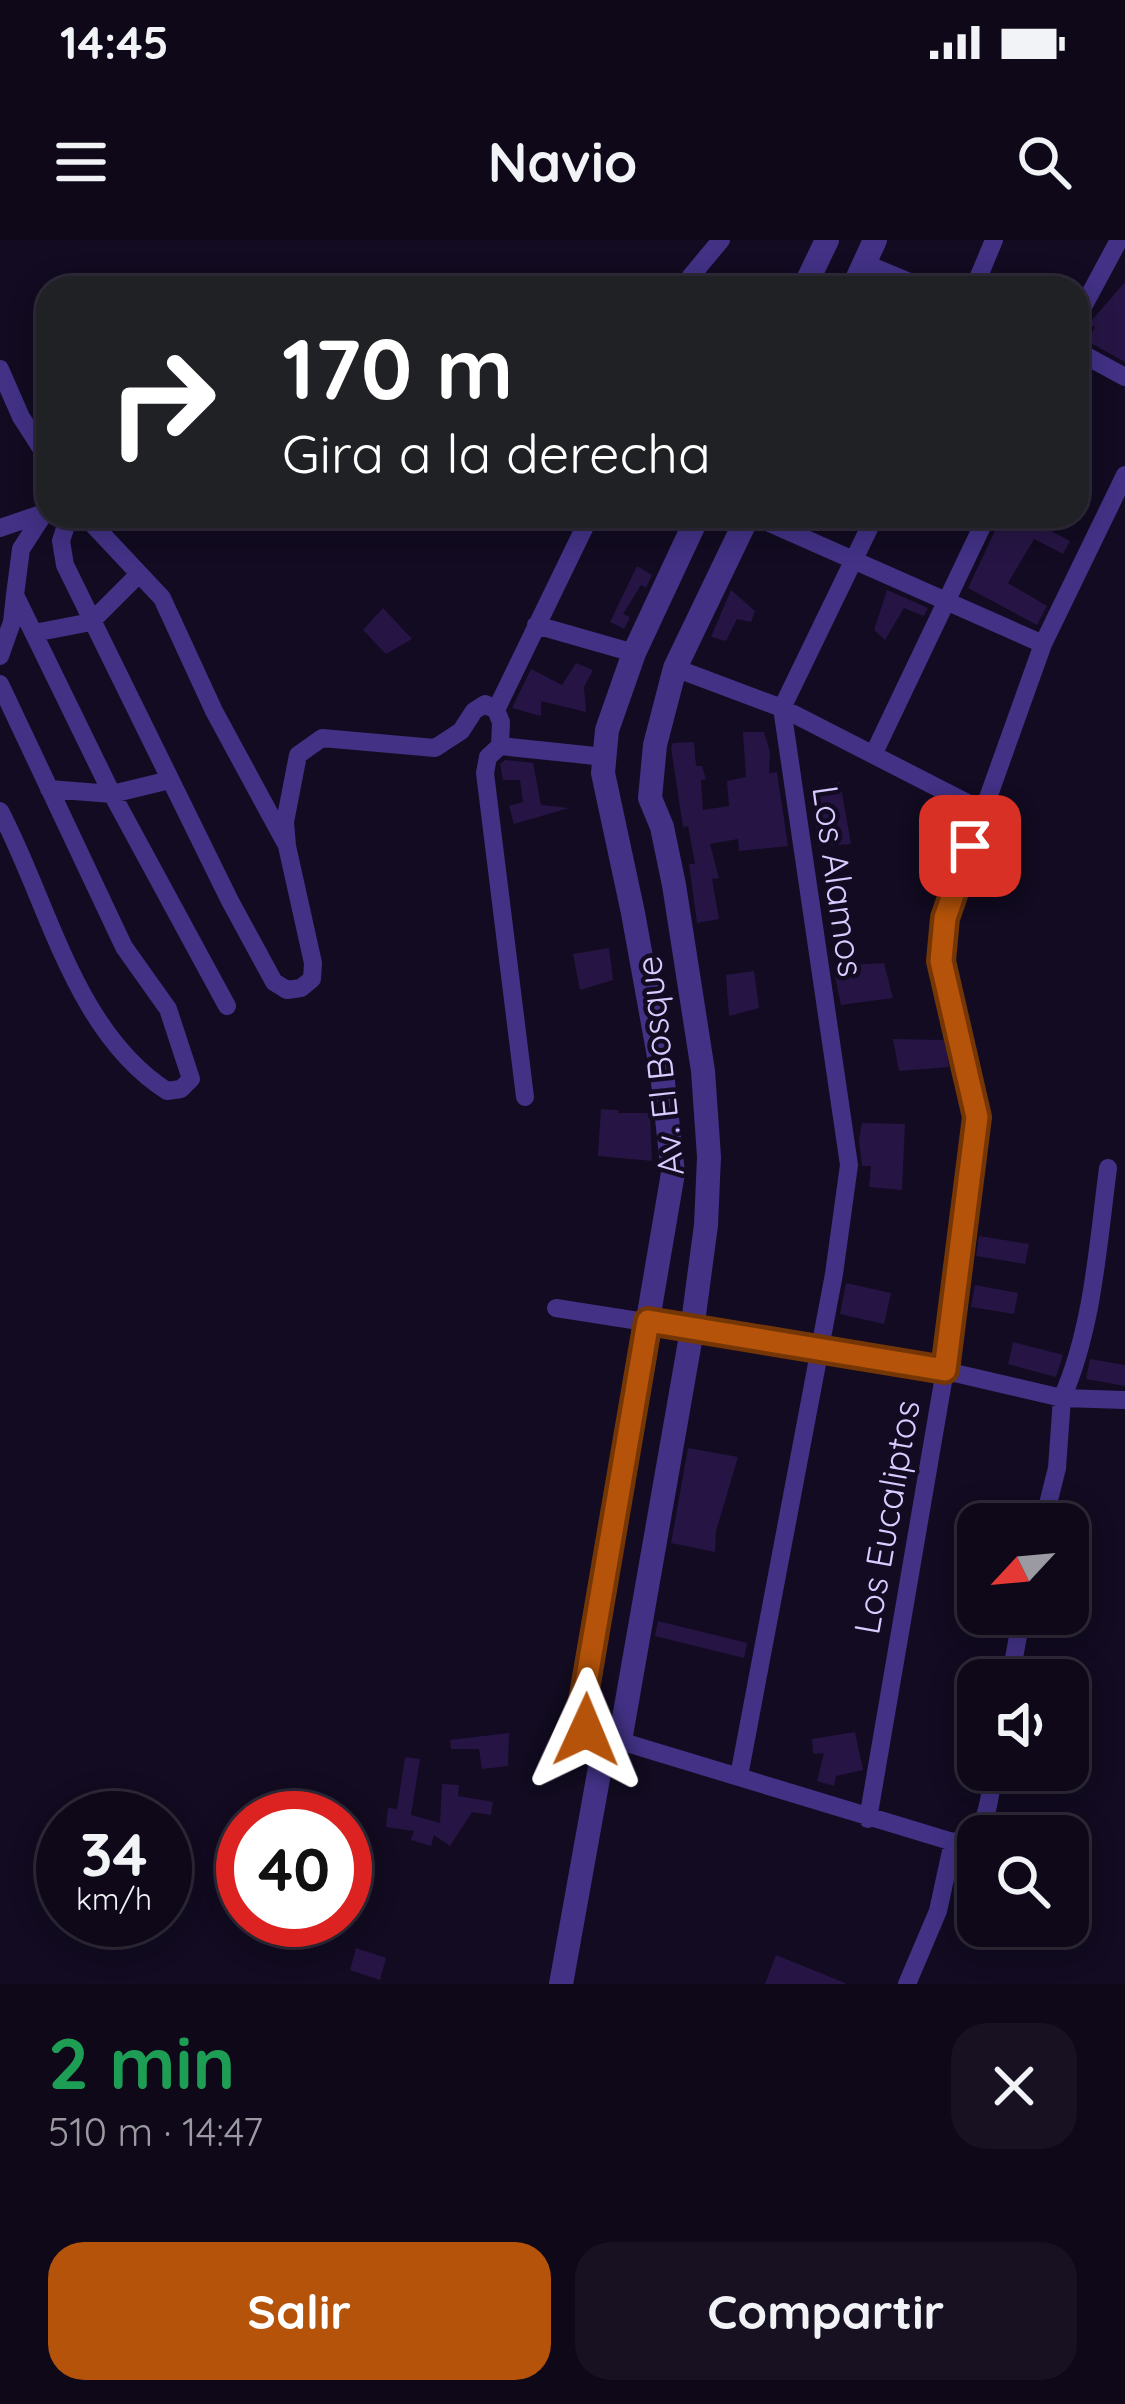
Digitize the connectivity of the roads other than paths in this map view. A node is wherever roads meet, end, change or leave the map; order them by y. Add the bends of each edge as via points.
1 (721, 240) edge
2 (826, 240) edge
3 (994, 240) edge
4 (1119, 240) edge
5 (870, 252) edge
6 (691, 276) edge
7 (810, 276) edge
8 (906, 276) edge
9 (979, 276) edge
10 (1089, 296) edge
11 (1089, 358) edge
12 (0, 369) edge
13 (1125, 377) edge
14 (36, 440) edge
15 (1125, 475) edge
16 (36, 515) edge
17 (36, 527) edge
18 (0, 528) edge
19 (66, 528) edge
20 (96, 528) edge
21 (584, 528) edge
22 (692, 528) edge
23 (745, 528) edge
24 (779, 528) edge
25 (870, 528) edge
26 (982, 528) edge
27 (855, 561) junction
28 (140, 574) junction
29 (16, 595) junction
30 (949, 601) junction
31 (92, 622) junction
32 (536, 625) junction
33 (34, 633) junction
34 (1043, 644) junction
35 (634, 653) junction
36 (0, 656) edge
37 (675, 668) junction
38 (0, 684) edge
39 (782, 709) junction
40 (496, 710) junction
41 (500, 746) junction
42 (874, 753) junction
43 (604, 757) junction
44 (170, 780) junction
45 (50, 789) junction
46 (112, 794) junction
47 (0, 811) edge
48 (983, 811) junction
49 (287, 846) junction
50 (227, 1006) dead end
51 (525, 1097) dead end
52 (1108, 1168) dead end
53 (556, 1308) dead end
54 (648, 1321) junction
55 (692, 1330) junction
56 (818, 1350) junction
57 (945, 1370) junction
58 (1062, 1398) junction
59 (1125, 1400) edge
60 (1048, 1503) edge
61 (620, 1741) junction
62 (601, 1762) junction
63 (739, 1776) junction
64 (990, 1791) edge
65 (868, 1819) junction
66 (953, 1842) junction
67 (561, 1984) edge
68 (907, 1984) edge

1 - 6 street
2 - 7 street
3 - 9 street
4 - 10 street
5 - 8 street
11 - 13 street
12 - 14 street
15 - 34 street, Los Eucaliptos
16 - 18 street
17 - 29 street via 21,550
19 - 31 street via 65,565
20 - 28 street
21 - 32 street
22 - 35 street, Av. El Bosque
23 - 37 street, Av. El Bosque
24 - 27 street
25 - 27 street
26 - 30 street
27 - 30 street
27 - 39 street
28 - 31 street
28 - 49 street via 162,598
29 - 33 street
29 - 36 street
30 - 34 street
30 - 42 street
31 - 33 street
31 - 44 street
32 - 35 street
32 - 40 street
33 - 46 street
34 - 48 street, Los Eucaliptos
35 - 43 street, Av. El Bosque
37 - 39 street
37 - 55 street, Av. El Bosque via 650,798 674,885 703,1070 708,1179
38 - 45 street
39 - 42 street
39 - 56 street, Los Alamos via 849,1165
40 - 41 street
40 - 49 street via 485,704 434,748 322,738 298,755
41 - 43 street
41 - 51 street via 485,773
42 - 48 street
43 - 54 street, Av. El Bosque via 674,1173
44 - 46 street
44 - 49 street via 274,982 287,990 312,979 313,962
45 - 46 street
45 - 47 street via 124,947 168,1009 191,1079 181,1089 167,1091 144,1076 97,1015
46 - 50 street
48 - 57 street, Los Eucaliptos via 945,918 941,961 977,1117
52 - 58 street via 1075,1370
53 - 54 street
54 - 55 street
54 - 62 street, Av. El Bosque via 583,1701
55 - 56 street
55 - 61 street, Av. El Bosque
56 - 57 street
56 - 63 street, Los Alamos
57 - 58 street
57 - 65 street, Los Eucaliptos
58 - 59 street
58 - 60 street
61 - 62 street
61 - 63 street
62 - 67 street, Av. El Bosque
63 - 65 street
64 - 66 street via 978,1832
65 - 66 street
66 - 68 street via 938,1911

